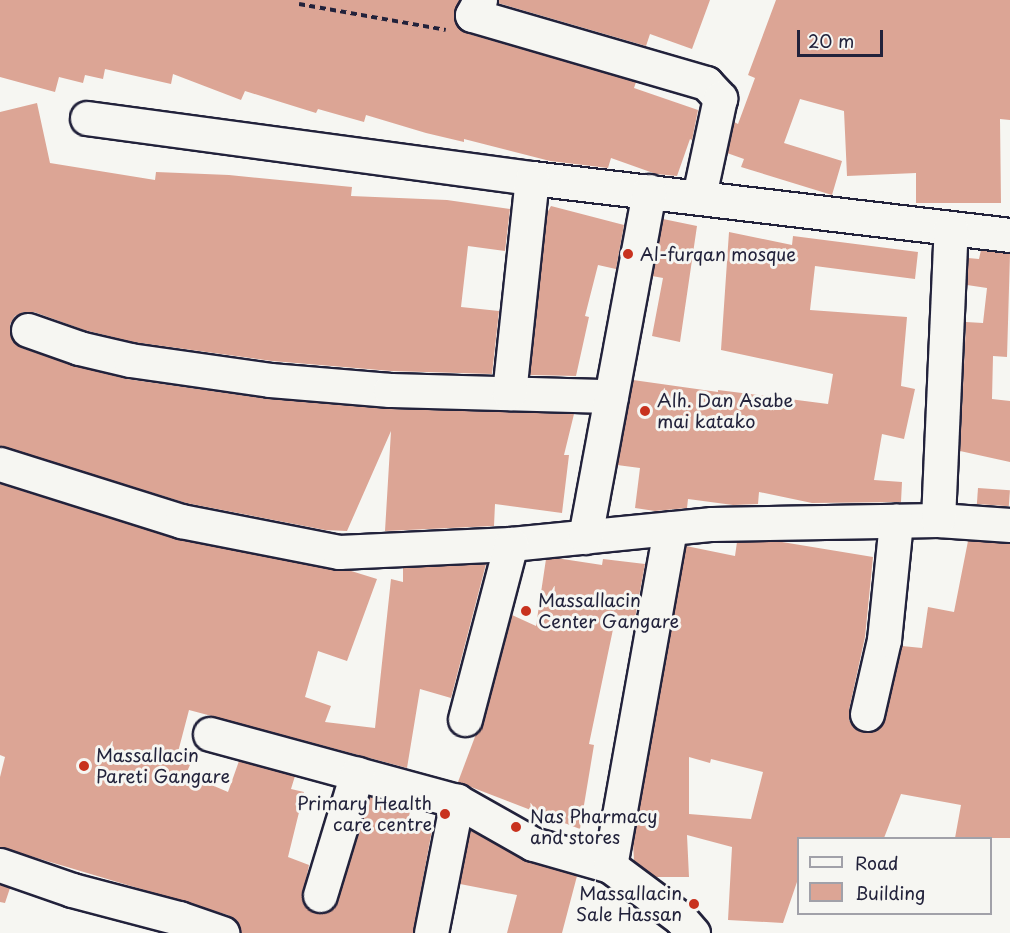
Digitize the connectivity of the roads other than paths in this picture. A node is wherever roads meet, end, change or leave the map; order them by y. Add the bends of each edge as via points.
1 (476, 7) edge
2 (87, 118) dead end
3 (532, 178) junction
4 (649, 191) junction
5 (699, 196) junction
6 (951, 228) junction
7 (1010, 235) edge
8 (28, 330) dead end
9 (509, 393) junction
10 (611, 396) junction
11 (0, 464) edge
12 (938, 520) junction
13 (896, 521) junction
14 (1010, 525) edge
15 (670, 528) junction
16 (585, 537) junction
17 (511, 544) junction
18 (867, 714) dead end
19 (465, 719) dead end
20 (210, 734) dead end
21 (357, 773) junction
22 (457, 801) junction
23 (0, 865) edge
24 (610, 866) junction
25 (320, 895) dead end
26 (222, 933) edge
27 (431, 933) edge
28 (693, 933) edge

1 - 5 street via 706,83 720,98
2 - 3 street
3 - 4 street
3 - 9 street
4 - 5 street
4 - 10 street
5 - 6 street
6 - 7 street
6 - 12 street
8 - 9 street via 130,360 270,380 390,390
9 - 10 street
10 - 16 street
11 - 17 street via 181,521 339,552
12 - 13 street
12 - 14 street
13 - 15 street
13 - 18 street via 884,640
15 - 16 street
15 - 24 street
16 - 17 street
17 - 19 street
20 - 21 street
21 - 22 street
21 - 25 street
22 - 24 street via 532,844
22 - 27 street
23 - 26 street
24 - 28 street via 680,918

